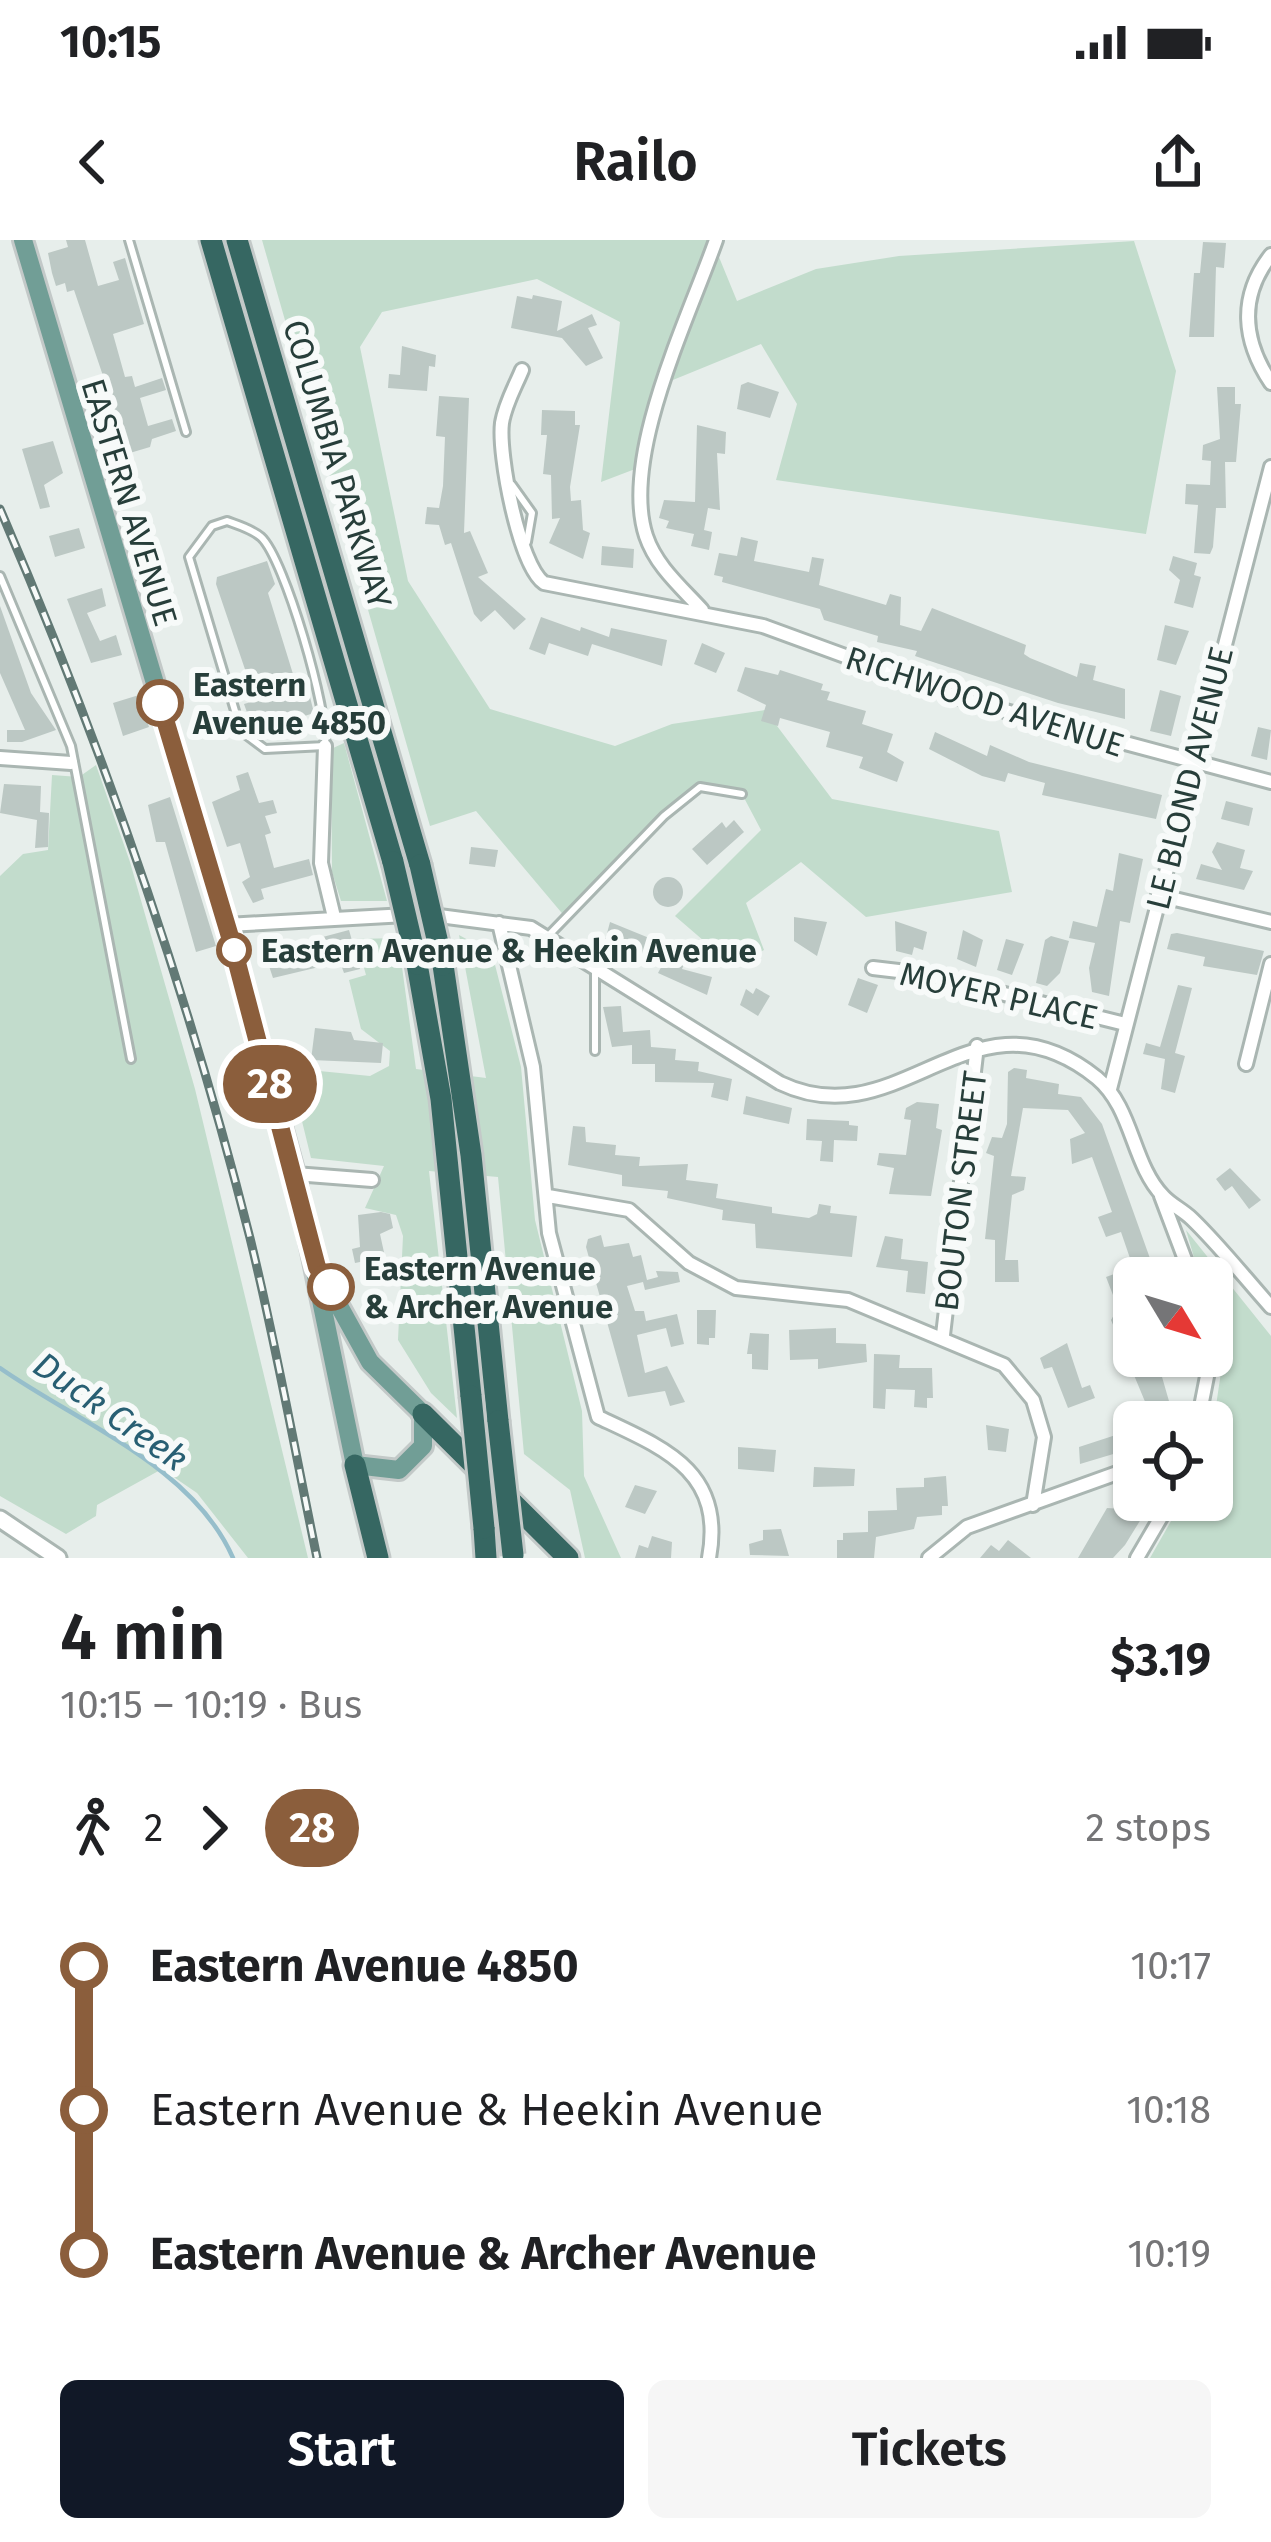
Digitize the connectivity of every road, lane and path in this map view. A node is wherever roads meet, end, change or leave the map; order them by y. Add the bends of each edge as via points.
1 (22, 240) edge
2 (129, 240) edge
3 (212, 240) edge
4 (237, 240) edge
5 (716, 240) edge
6 (1271, 255) edge
7 (522, 370) dead end
8 (1271, 383) edge
9 (186, 432) dead end
10 (1271, 467) edge
11 (0, 576) edge
12 (703, 611) junction
13 (326, 746) junction
14 (0, 758) edge
15 (71, 763) junction
16 (1190, 764) junction
17 (1271, 782) edge
18 (742, 794) dead end
19 (1158, 896) junction
20 (334, 917) junction
21 (1271, 922) edge
22 (499, 923) junction
23 (227, 925) junction
24 (548, 936) junction
25 (1271, 964) edge
26 (595, 965) junction
27 (872, 968) dead end
28 (1125, 1024) junction
29 (977, 1046) junction
30 (595, 1051) dead end
31 (131, 1059) dead end
32 (1246, 1064) dead end
33 (1110, 1089) junction
34 (295, 1174) junction
35 (372, 1180) dead end
36 (1160, 1195) junction
37 (548, 1196) junction
38 (1184, 1257) edge
39 (317, 1267) junction
40 (1271, 1307) edge
41 (943, 1335) junction
42 (423, 1414) junction
43 (356, 1466) junction
44 (1113, 1475) edge
45 (1033, 1505) junction
46 (0, 1520) edge
47 (1159, 1521) edge
48 (513, 1556) edge
49 (58, 1558) edge
50 (378, 1558) edge
51 (486, 1558) edge
52 (568, 1558) edge
53 (709, 1558) edge
54 (929, 1558) edge
55 (1137, 1558) edge

1 - 23 main road, EASTERN AVENUE
2 - 9 lane
3 - 51 highway, COLUMBIA PARKWAY, bridge via 417,964 441,1099
4 - 48 highway, COLUMBIA PARKWAY, bridge via 421,866 442,964 469,1134
5 - 12 street via 648,439 641,514 662,568
6 - 8 street via 1246,317
7 - 12 street, RICHWOOD AVENUE via 502,425 525,558 536,577
10 - 16 street, LE BLOND AVENUE
11 - 15 lane via 71,746
12 - 16 street, RICHWOOD AVENUE via 968,701
13 - 13 lane via 324,708 276,559 262,538 226,521 202,535 190,557 246,740 265,749
13 - 20 street via 321,863
14 - 15 street
15 - 31 lane
16 - 17 street, RICHWOOD AVENUE
16 - 19 street, LE BLOND AVENUE
18 - 24 lane via 700,787
19 - 21 street
19 - 28 street, LE BLOND AVENUE
20 - 22 street via 424,914
20 - 23 street
22 - 24 street
22 - 37 street via 532,1067
23 - 34 main road, EASTERN AVENUE
24 - 26 street
25 - 32 street
26 - 29 street via 780,1083 817,1096 875,1091
26 - 30 lane
27 - 28 street, MOYER PLACE
28 - 33 street, LE BLOND AVENUE
29 - 33 street via 1052,1052
29 - 41 street, BOUTON STREET
33 - 36 street
34 - 35 street
34 - 39 main road, EASTERN AVENUE
36 - 38 street
36 - 40 street
37 - 41 street via 628,1210 689,1263 736,1288 836,1297
37 - 53 street via 549,1233 598,1417 671,1453 694,1477 709,1507
39 - 42 main road via 370,1362
39 - 43 main road
41 - 45 street via 1004,1365 1033,1400 1045,1450
42 - 43 main road via 423,1446 409,1466
42 - 52 highway
43 - 50 highway
44 - 45 street
45 - 54 street via 967,1527
46 - 49 street
47 - 55 street

